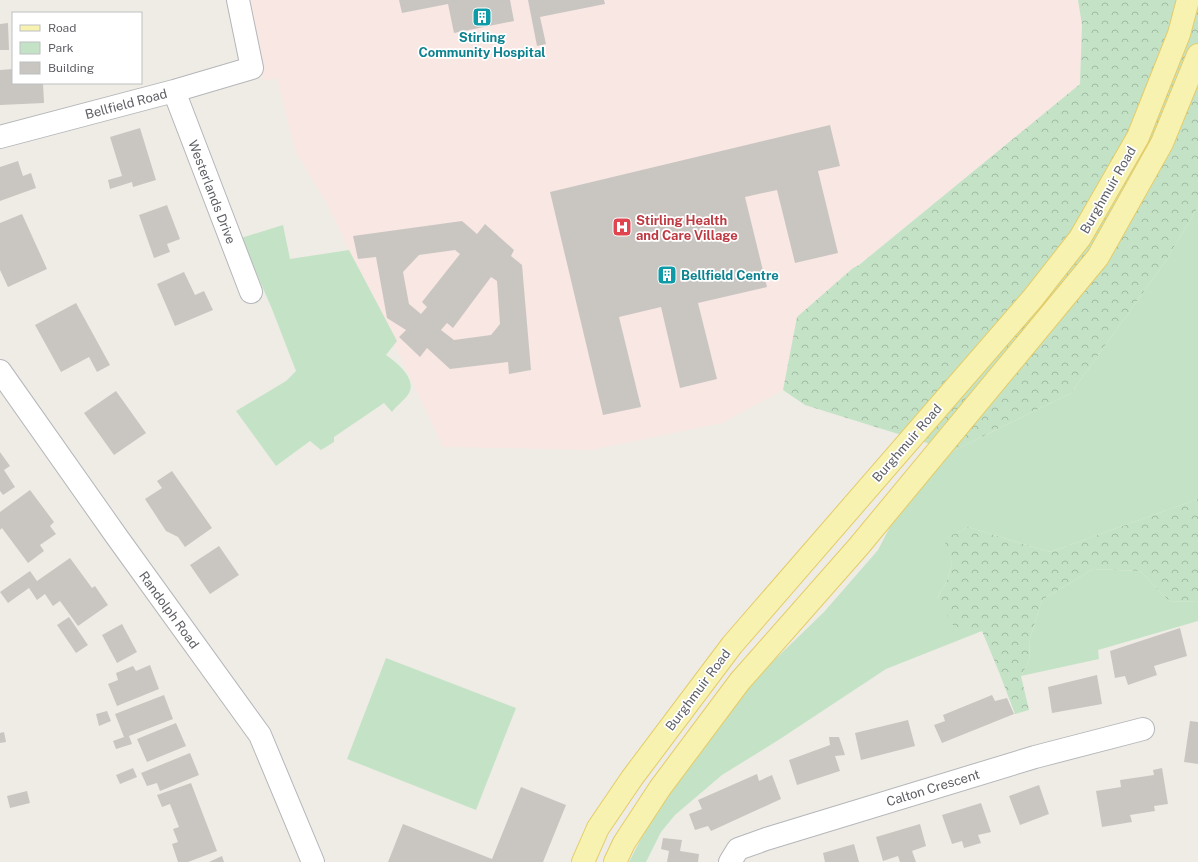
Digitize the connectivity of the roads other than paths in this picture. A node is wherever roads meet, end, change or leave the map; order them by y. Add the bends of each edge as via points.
1 (238, 0) edge
2 (1188, 0) edge
3 (1198, 55) edge
4 (174, 91) junction
5 (0, 137) edge
6 (250, 292) dead end
7 (0, 371) edge
8 (1143, 728) dead end
9 (313, 862) edge
10 (583, 862) edge
11 (616, 862) edge
12 (730, 862) edge

1 - 4 street, Bellfield Road via 252,68
2 - 10 main road, Burghmuir Road via 1179,34 1138,137 1080,238 1033,298 732,645 632,778 598,828
3 - 11 main road, Burghmuir Road via 1162,143 1098,257 859,546 740,681 660,788 624,843
4 - 5 street, Bellfield Road
4 - 6 street, Westerlands Drive
7 - 9 street, Randolph Road via 260,735
8 - 12 street, Calton Crescent via 1035,757 766,839 738,849

